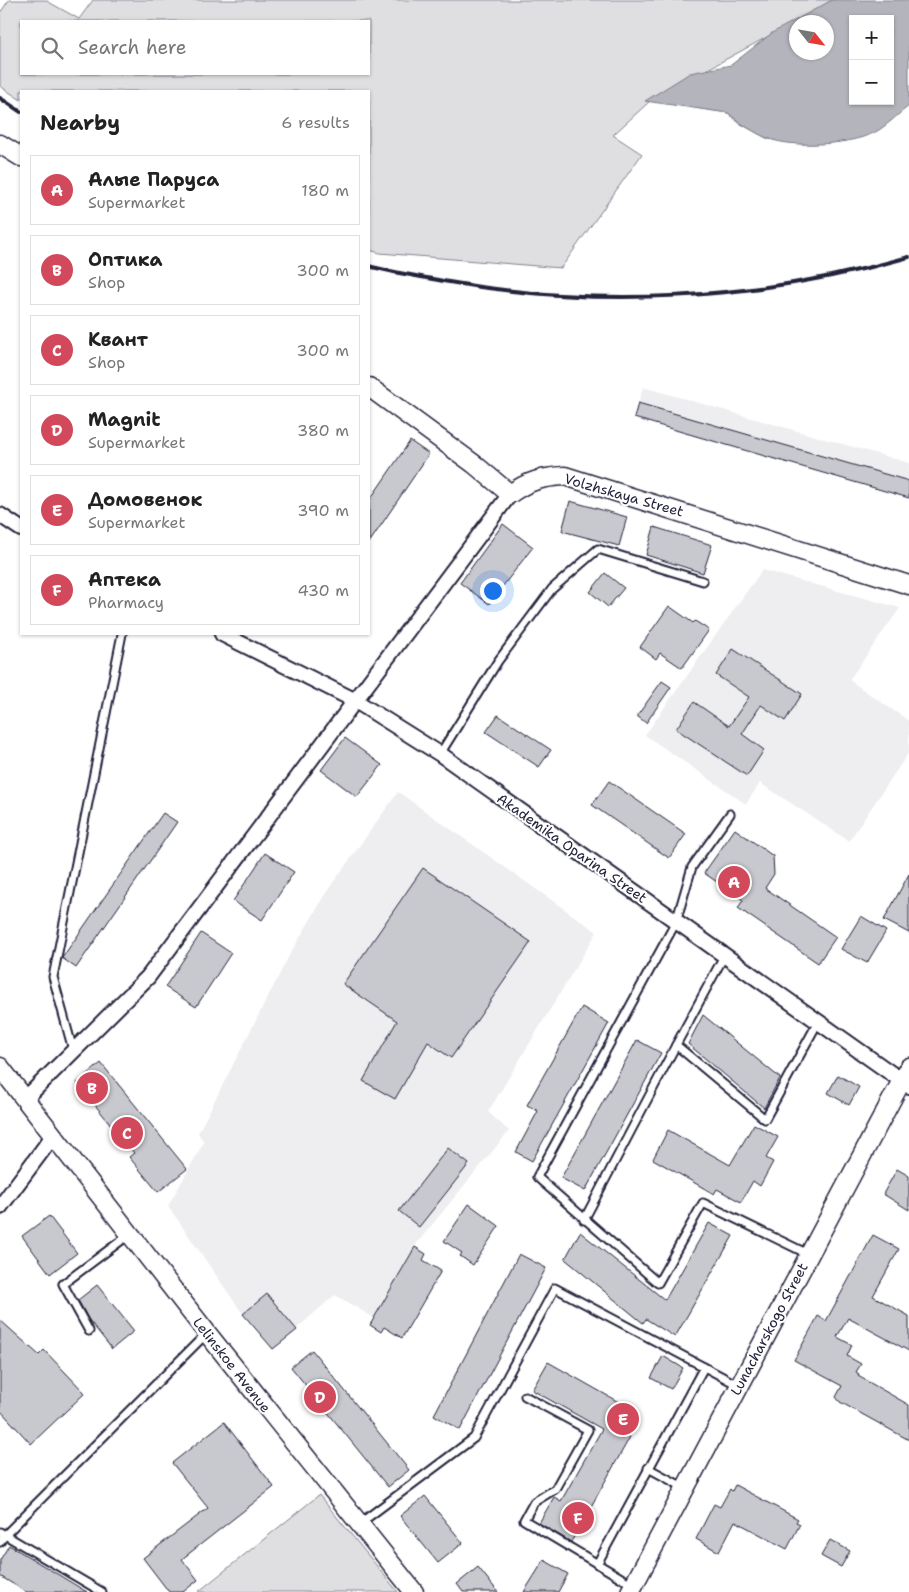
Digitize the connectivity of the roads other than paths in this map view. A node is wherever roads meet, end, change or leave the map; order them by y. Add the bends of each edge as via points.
1 (0, 144) edge
2 (20, 157) edge
3 (370, 388) edge
4 (510, 494) junction
5 (0, 515) edge
6 (20, 528) edge
7 (703, 581) dead end
8 (909, 585) edge
9 (122, 635) edge
10 (224, 635) edge
11 (354, 700) junction
12 (440, 754) junction
13 (730, 814) dead end
14 (676, 922) junction
15 (724, 956) junction
16 (818, 1022) junction
17 (676, 1046) junction
18 (73, 1050) junction
19 (0, 1067) edge
20 (907, 1078) edge
21 (25, 1099) junction
22 (53, 1136) junction
23 (0, 1206) edge
24 (584, 1220) junction
25 (130, 1234) junction
26 (808, 1254) junction
27 (89, 1331) dead end
28 (206, 1333) junction
29 (704, 1367) junction
30 (739, 1386) junction
31 (525, 1396) dead end
32 (648, 1468) junction
33 (685, 1488) junction
34 (359, 1525) junction
35 (2, 1533) edge
36 (0, 1542) edge
37 (597, 1564) junction
38 (631, 1589) edge
39 (102, 1592) edge
40 (414, 1592) edge

1 - 2 street
3 - 4 street
4 - 8 street, Volzhskaya Street via 537,479 565,476
4 - 11 street
5 - 6 street
7 - 12 lane via 598,550 552,588 498,661
9 - 18 lane via 53,977
10 - 11 street, Akademika Oparina Street
11 - 12 street, Akademika Oparina Street
11 - 18 street via 148,977
12 - 14 street, Akademika Oparina Street
13 - 14 lane via 692,867
14 - 15 street, Akademika Oparina Street
14 - 24 lane via 537,1177
15 - 16 street, Akademika Oparina Street
15 - 17 lane
16 - 17 lane via 765,1119
16 - 20 street, Akademika Oparina Street
17 - 24 lane
18 - 21 street
19 - 21 street, Lelinskoe Avenue
20 - 26 street, Lunacharskogo Street
21 - 22 street, Lelinskoe Avenue
22 - 23 street
22 - 25 street, Lelinskoe Avenue
24 - 26 lane via 658,1283 703,1203
25 - 27 lane via 64,1284
25 - 28 street, Lelinskoe Avenue
26 - 30 street, Lunacharskogo Street
28 - 34 street, Lelinskoe Avenue
28 - 35 lane
29 - 30 lane
29 - 32 lane
29 - 34 lane via 555,1288 474,1438
30 - 33 street, Lunacharskogo Street
31 - 37 lane via 588,1430 555,1489 534,1502 524,1520
32 - 33 lane
32 - 37 lane
33 - 38 street, Lunacharskogo Street
34 - 40 street, Lelinskoe Avenue
35 - 36 lane
35 - 39 lane
37 - 38 lane

